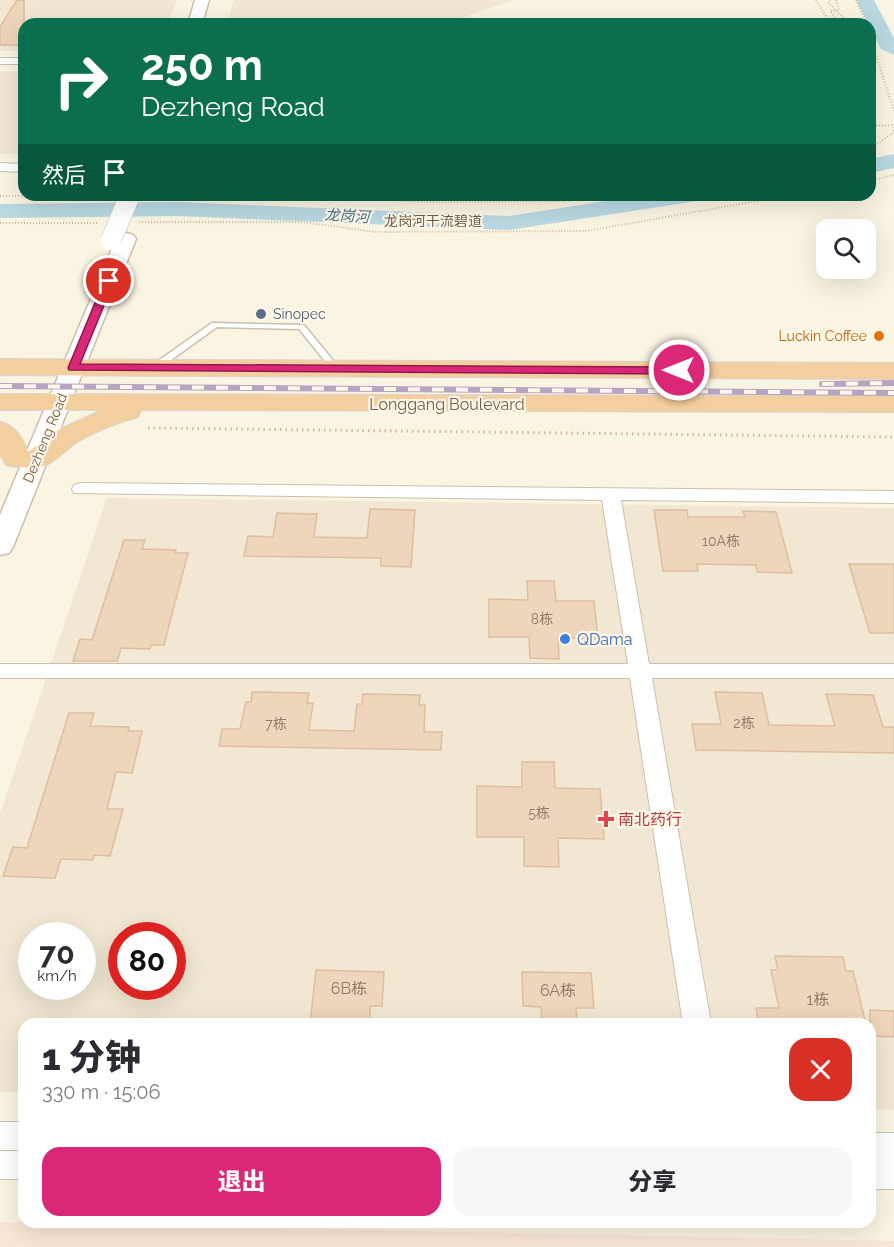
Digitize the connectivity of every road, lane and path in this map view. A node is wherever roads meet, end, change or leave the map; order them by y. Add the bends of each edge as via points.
1 (202, 0) edge
2 (213, 0) edge
3 (816, 0) edge
4 (830, 0) edge
5 (836, 0) edge
6 (856, 0) edge
7 (835, 10) junction
8 (197, 18) edge
9 (208, 18) edge
10 (827, 18) edge
11 (836, 18) edge
12 (843, 18) edge
13 (864, 18) edge
14 (876, 55) edge
15 (0, 59) edge
16 (18, 59) edge
17 (894, 111) edge
18 (894, 124) edge
19 (876, 126) edge
20 (876, 145) edge
21 (0, 167) edge
22 (18, 168) edge
23 (894, 175) edge
24 (876, 180) edge
25 (0, 196) edge
26 (18, 196) edge
27 (128, 201) edge
28 (140, 201) edge
29 (409, 201) edge
30 (566, 201) edge
31 (758, 201) edge
32 (0, 223) edge
33 (119, 231) junction
34 (0, 367) edge
35 (64, 368) junction
36 (154, 368) junction
37 (336, 369) junction
38 (894, 371) edge
39 (0, 402) edge
40 (50, 402) junction
41 (894, 404) edge
42 (152, 416) junction
43 (0, 430) edge
44 (894, 437) edge
45 (26, 460) junction
46 (81, 489) dead end
47 (611, 494) junction
48 (0, 496) edge
49 (894, 496) edge
50 (0, 547) edge
51 (894, 670) edge
52 (0, 671) edge
53 (640, 671) junction
54 (696, 1018) edge
55 (0, 1136) edge
56 (18, 1136) edge
57 (876, 1147) edge
58 (894, 1147) edge
59 (0, 1165) edge
60 (18, 1166) edge
61 (876, 1175) edge
62 (894, 1175) edge

1 - 8 main road
2 - 9 main road
3 - 10 path
4 - 7 path
5 - 7 path via 839,10
6 - 13 path
7 - 11 path via 830,10
7 - 12 path
14 - 17 path
15 - 16 street
18 - 19 path
18 - 20 path via 893,133
21 - 22 street
23 - 24 path
25 - 26 path
27 - 33 main road, Dezheng Road, bridge
28 - 33 main road, Dezheng Road
29 - 30 path, 龙岗河干流碧道
31 - 33 path, 龙岗河干流碧道 via 586,231 376,232 302,222
32 - 33 path, 龙岗河干流碧道
33 - 35 main road, Dezheng Road
34 - 35 highway, Longgang Boulevard
35 - 36 highway, Longgang Boulevard
35 - 40 main road, Dezheng Road
36 - 37 highway, Longgang Boulevard
36 - 37 lane via 215,325 301,327
37 - 38 highway, Longgang Boulevard
39 - 40 highway, Longgang Boulevard
40 - 42 highway, Longgang Boulevard
40 - 45 main road, Dezheng Road
41 - 42 highway, Longgang Boulevard
42 - 44 path
42 - 45 highway via 90,424
43 - 45 highway
45 - 48 main road, Dezheng Road
45 - 50 main road, Dezheng Road
46 - 47 street
47 - 49 street
47 - 53 street
51 - 53 street
52 - 53 street
53 - 54 street
55 - 56 street
57 - 58 street
59 - 60 street
61 - 62 street

